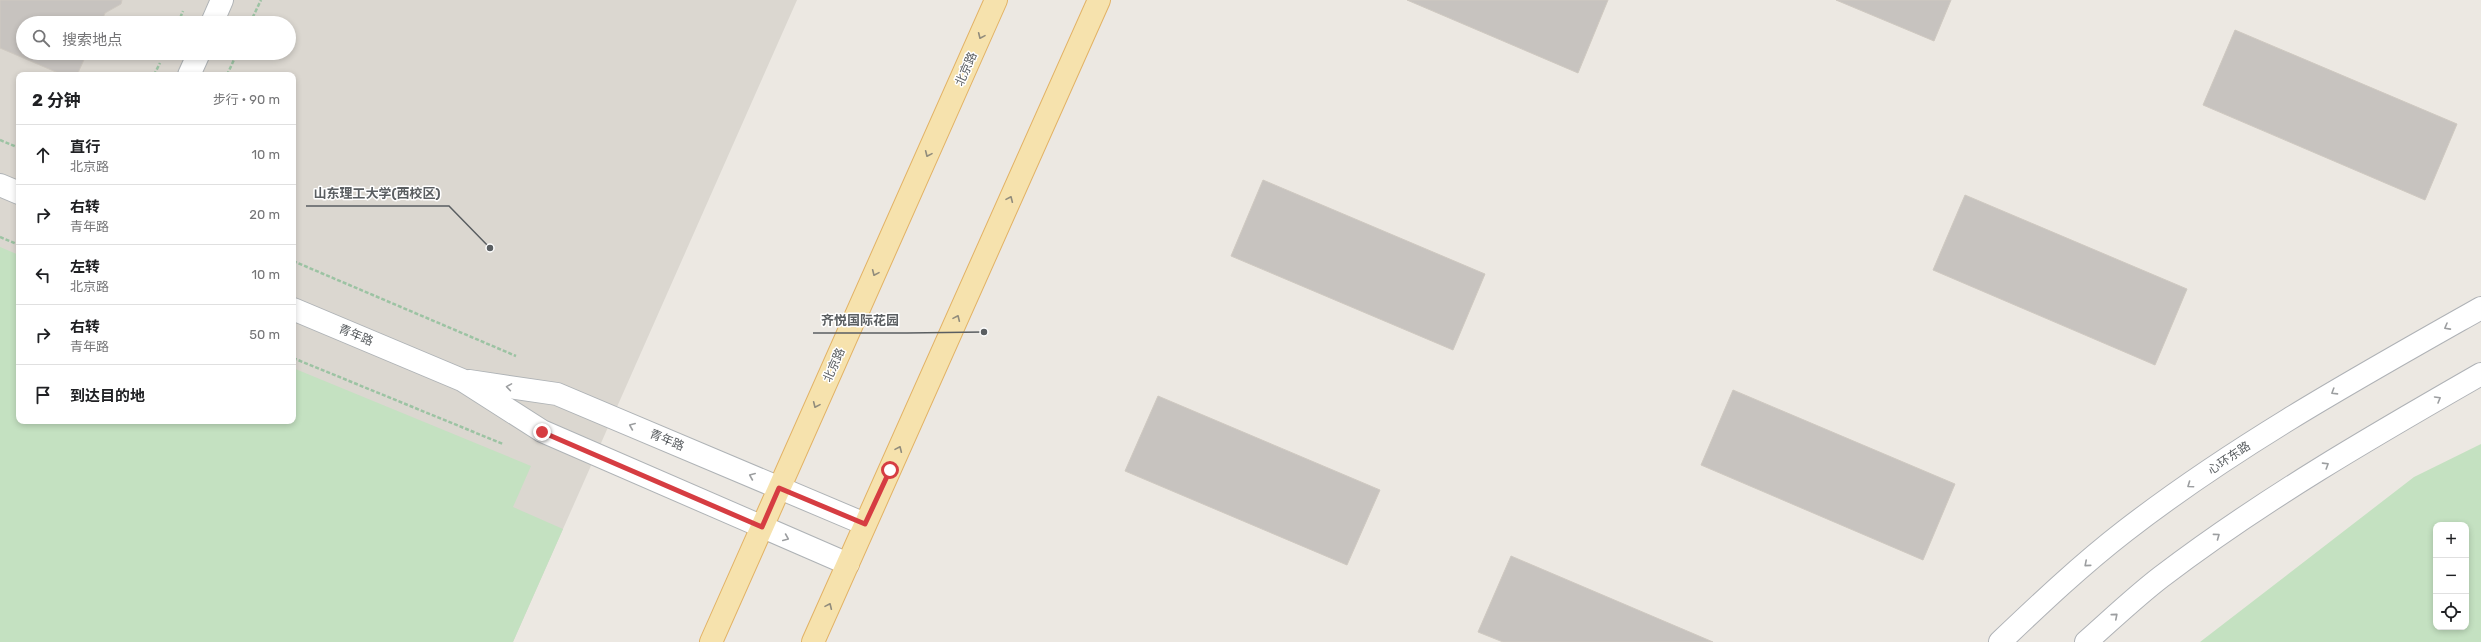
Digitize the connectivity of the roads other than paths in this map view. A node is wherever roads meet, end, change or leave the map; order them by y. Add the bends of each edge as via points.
1 (222, 0) edge
2 (996, 0) edge
3 (1099, 0) edge
4 (215, 16) edge
5 (196, 60) edge
6 (190, 72) edge
7 (0, 186) edge
8 (16, 192) edge
9 (2481, 308) edge
10 (296, 310) edge
11 (2481, 374) edge
12 (462, 380) junction
13 (779, 488) junction
14 (865, 524) junction
15 (762, 527) junction
16 (848, 564) junction
17 (710, 642) edge
18 (813, 642) edge
19 (2000, 642) edge
20 (2086, 642) edge

1 - 4 street
2 -> 13 main road, 北京路
14 -> 3 main road
5 - 6 street
7 - 8 street
9 -> 19 street, 心环东路 via 2346,384 2235,453 2124,532
10 - 12 street, 青年路
20 -> 11 street via 2160,577 2268,500 2375,434
13 -> 12 street, 青年路 via 558,394
12 - 15 street, 青年路 via 542,432
13 - 14 street, 青年路
13 - 15 main road, 北京路
14 - 16 main road
15 -> 16 street, 青年路
15 - 17 main road, 北京路
18 -> 16 main road

